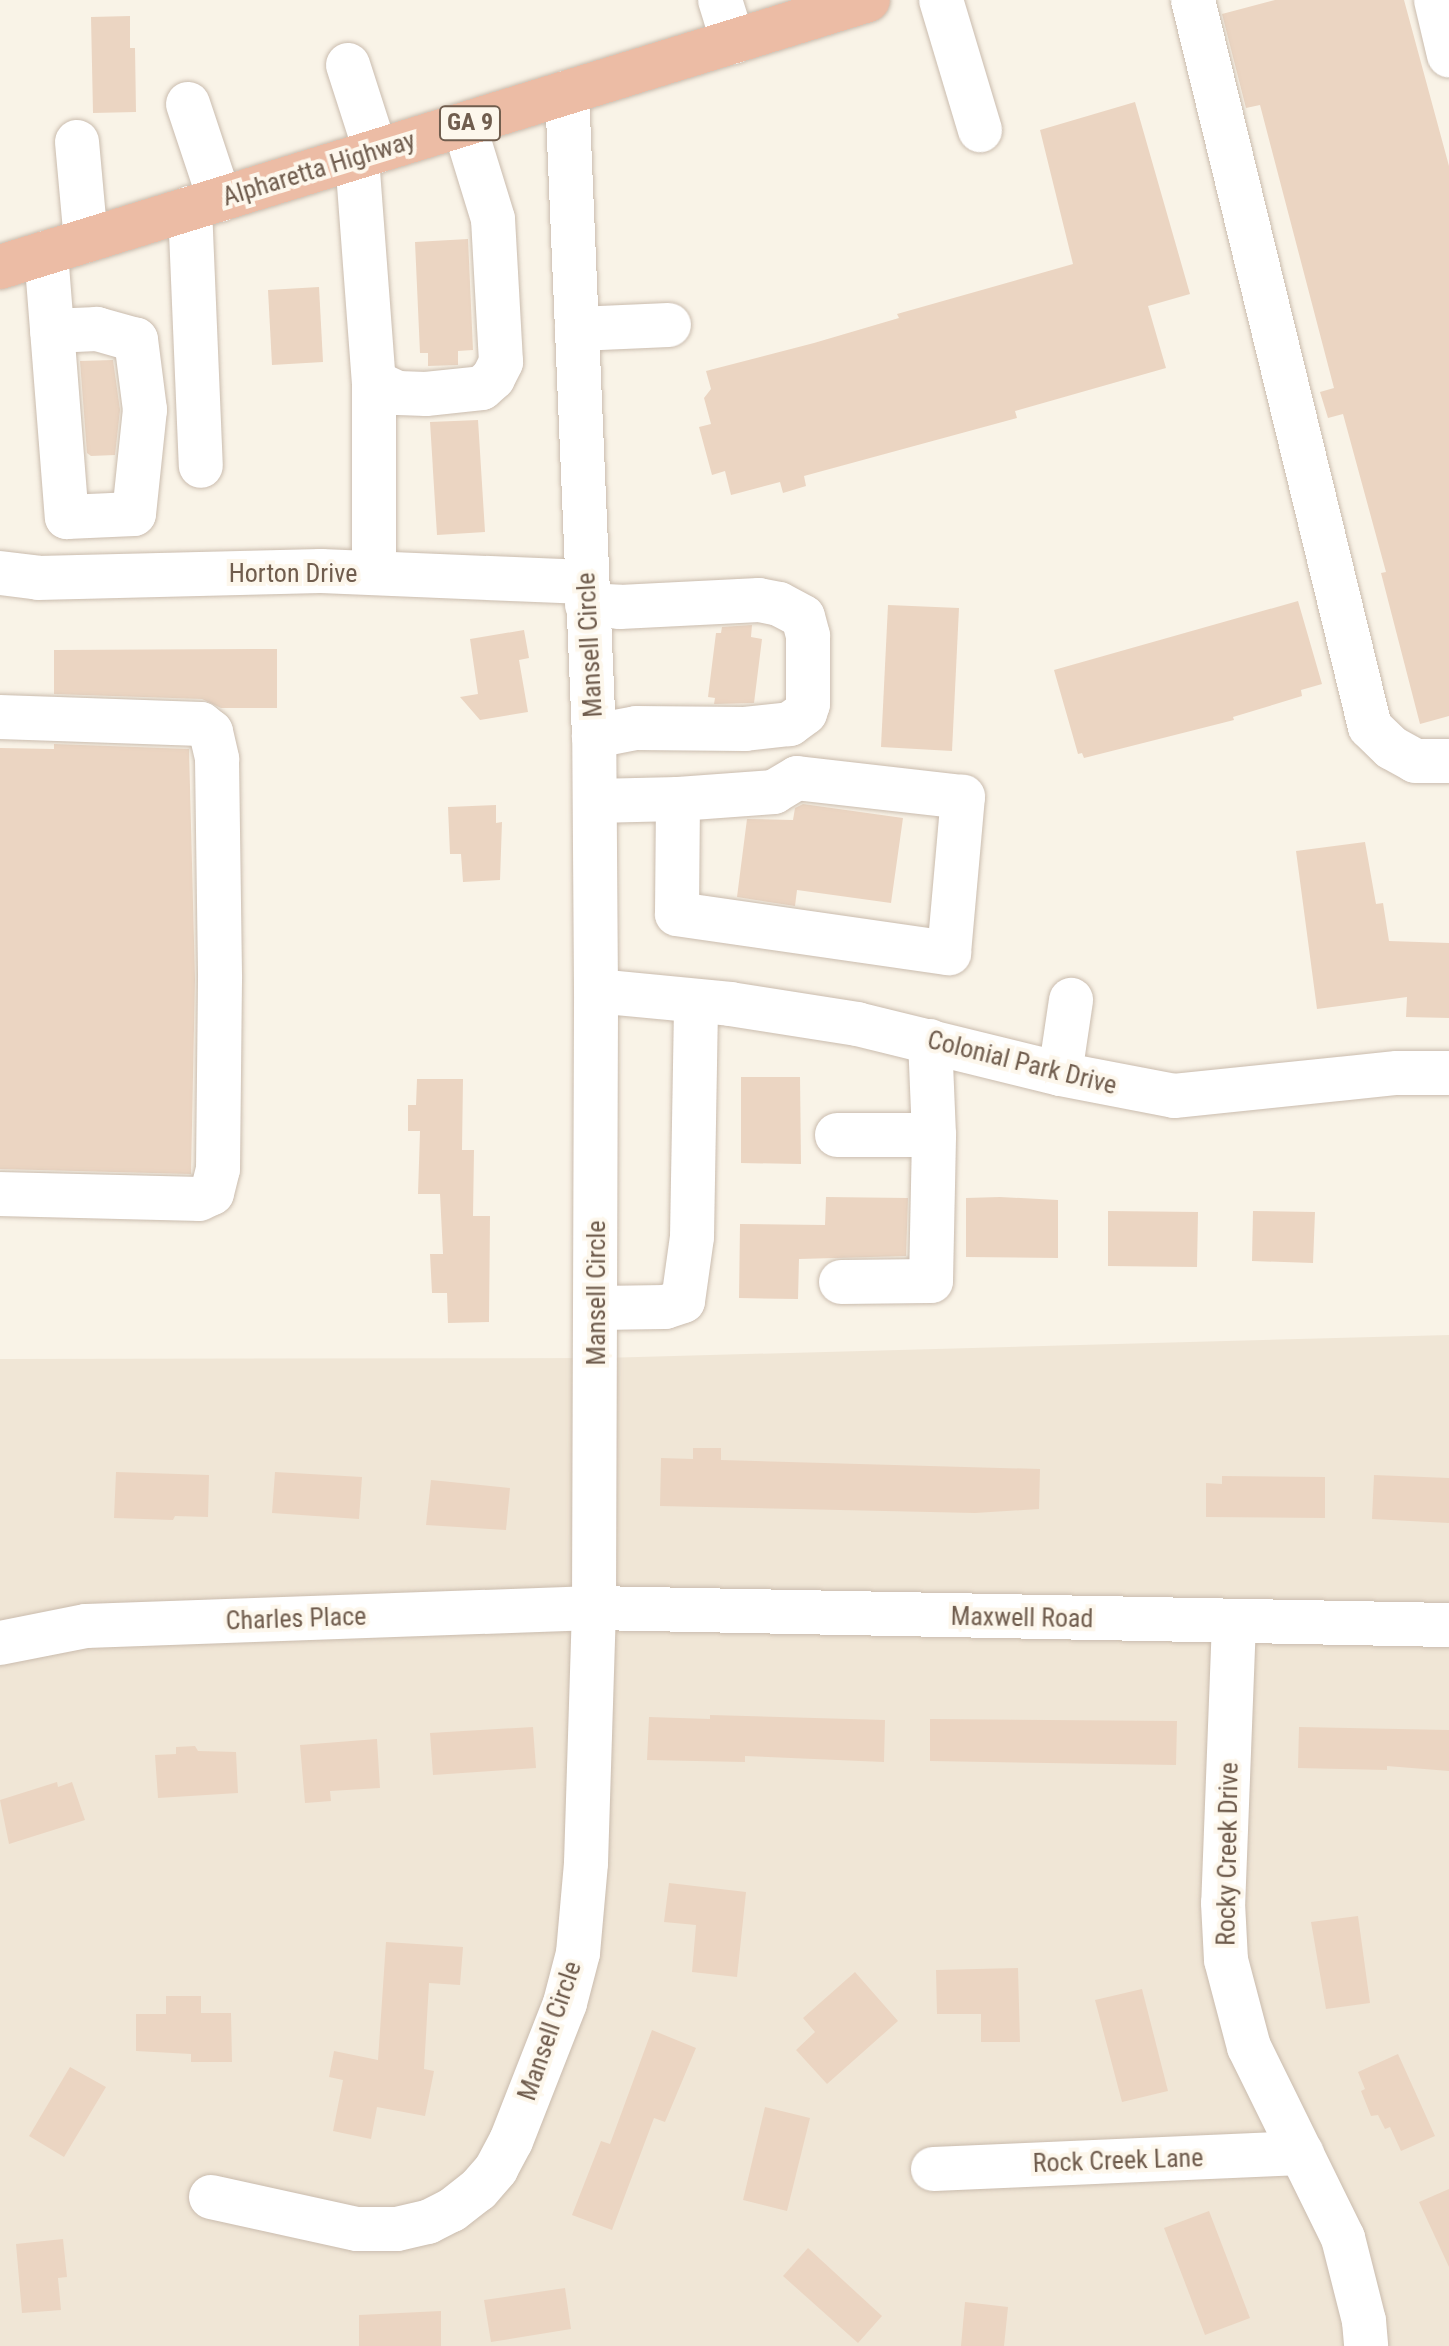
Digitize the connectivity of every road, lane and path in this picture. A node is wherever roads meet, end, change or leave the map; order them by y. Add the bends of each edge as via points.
1 (720, 0) edge
2 (868, 0) edge
3 (941, 0) edge
4 (1193, 0) edge
5 (1436, 0) edge
6 (733, 42) junction
7 (1449, 55) edge
8 (348, 65) dead end
9 (567, 93) junction
10 (188, 104) dead end
11 (464, 125) junction
12 (980, 130) dead end
13 (77, 142) dead end
14 (366, 155) junction
15 (205, 204) junction
16 (66, 247) junction
17 (0, 267) edge
18 (669, 325) dead end
19 (577, 329) junction
20 (52, 331) dead end
21 (374, 382) junction
22 (201, 466) dead end
23 (0, 573) edge
24 (374, 573) junction
25 (586, 593) junction
26 (0, 717) edge
27 (594, 736) junction
28 (1449, 761) edge
29 (678, 799) junction
30 (595, 801) junction
31 (596, 991) junction
32 (1071, 1000) dead end
33 (696, 1001) junction
34 (930, 1041) junction
35 (1449, 1073) edge
36 (1060, 1074) junction
37 (837, 1135) dead end
38 (934, 1135) junction
39 (0, 1194) edge
40 (841, 1282) dead end
41 (597, 1308) junction
42 (594, 1608) junction
43 (1234, 1622) junction
44 (1449, 1625) edge
45 (0, 1643) edge
46 (1302, 2153) junction
47 (933, 2169) dead end
48 (211, 2197) dead end
49 (1366, 2346) edge

1 - 6 street
2 - 6 highway, Alpharetta Highway / GA 9
3 - 12 street
4 - 28 street via 1370,727 1415,761
5 - 7 street
6 - 9 highway, Alpharetta Highway / GA 9
8 - 14 street
9 - 11 highway, Alpharetta Highway / GA 9
9 - 19 street, Mansell Circle
10 - 15 street
11 - 14 highway, Alpharetta Highway / GA 9
11 - 21 street via 493,219 501,362 482,388 398,393
13 - 16 street
14 - 15 highway, Alpharetta Highway / GA 9
14 - 21 street
15 - 16 highway, Alpharetta Highway / GA 9
15 - 22 street
16 - 17 highway, Alpharetta Highway / GA 9
16 - 20 street
18 - 19 street
19 - 25 street, Mansell Circle
21 - 24 street
23 - 24 street, Horton Drive via 38,578
24 - 25 street, Horton Drive
25 - 27 street, Mansell Circle
25 - 27 street, Horton Drive via 620,607 759,600 803,617 808,636 808,704 790,724 636,728
26 - 39 street via 201,724 211,732 217,759 220,995 218,1169 212,1193 199,1199
27 - 30 street, Mansell Circle
29 - 29 street via 677,914 949,953 963,797 797,778 774,792
29 - 30 street
30 - 31 street, Mansell Circle
31 - 33 street, Colonial Park Drive
31 - 41 street, Mansell Circle
32 - 36 street
33 - 34 street, Colonial Park Drive via 857,1024
33 - 41 street via 692,1237 683,1301 665,1307
34 - 36 street, Colonial Park Drive
34 - 38 street
35 - 36 street, Colonial Park Drive via 1245,1068 1174,1096
37 - 38 street
38 - 40 street via 931,1281
41 - 42 street, Mansell Circle
42 - 43 street, Maxwell Road
42 - 45 street, Charles Place via 86,1626
42 - 48 street, Mansell Circle via 578,1953 565,2003 496,2169 452,2210 397,2229 357,2229
43 - 44 street, Maxwell Road
43 - 46 street, Rocky Creek Drive via 1223,1903 1226,1960 1249,2047
46 - 47 street, Rock Creek Lane
46 - 49 street, Rocky Creek Drive via 1343,2238

